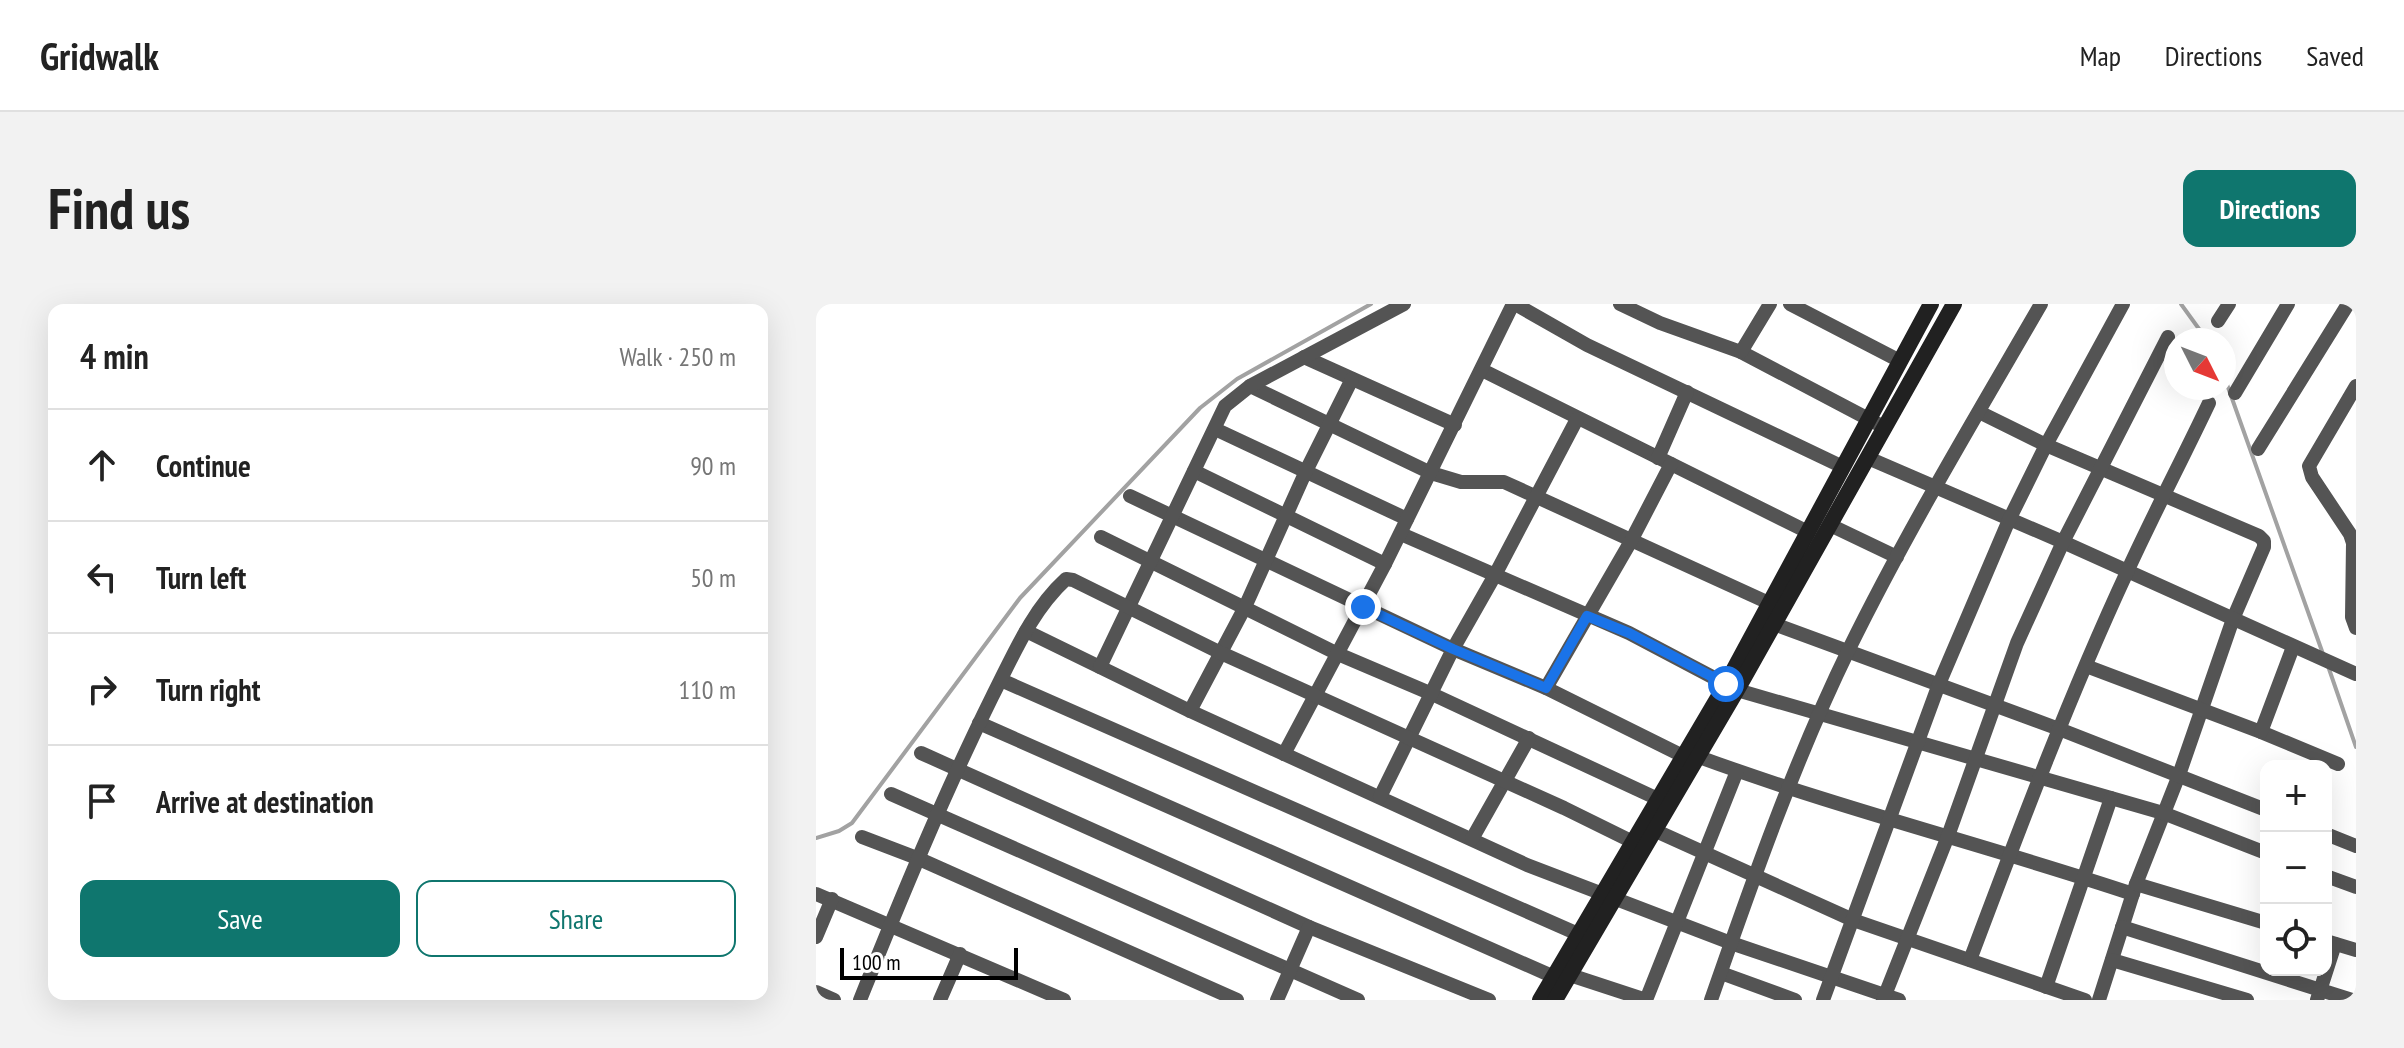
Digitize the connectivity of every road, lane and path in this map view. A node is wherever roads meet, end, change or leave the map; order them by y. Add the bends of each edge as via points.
1 (1404, 304) edge
2 (1514, 304) edge
3 (1620, 304) edge
4 (1770, 304) edge
5 (1790, 304) edge
6 (1931, 304) edge
7 (1954, 304) edge
8 (2041, 304) edge
9 (2123, 304) edge
10 (2229, 304) edge
11 (2288, 304) edge
12 (2346, 308) edge
13 (2218, 321) dead end
14 (2164, 345) edge
15 (1741, 352) junction
16 (1304, 357) junction
17 (1900, 361) junction
18 (1482, 370) junction
19 (1352, 379) junction
20 (1250, 386) junction
21 (2356, 386) edge
22 (2236, 391) edge
23 (1687, 392) junction
24 (2209, 403) dead end
25 (1979, 412) junction
26 (1577, 419) junction
27 (1869, 419) junction
28 (1329, 424) junction
29 (1455, 425) junction
30 (1886, 428) junction
31 (1215, 429) junction
32 (2046, 445) junction
33 (2258, 449) dead end
34 (1868, 458) junction
35 (1664, 461) junction
36 (1843, 467) junction
37 (2102, 468) junction
38 (1194, 471) junction
39 (1306, 471) junction
40 (1431, 473) junction
41 (1934, 486) junction
42 (2164, 495) junction
43 (1130, 496) dead end
44 (1537, 497) junction
45 (1287, 517) junction
46 (1173, 518) junction
47 (1407, 519) junction
48 (2009, 520) junction
49 (1830, 525) junction
50 (1808, 532) junction
51 (1401, 534) junction
52 (1101, 537) dead end
53 (1631, 541) junction
54 (2063, 542) junction
55 (2354, 553) edge
56 (1897, 557) junction
57 (1151, 562) junction
58 (1266, 563) junction
59 (1385, 564) junction
60 (2126, 573) junction
61 (1495, 575) junction
62 (1769, 603) junction
63 (1245, 607) junction
64 (1363, 607) junction
65 (1129, 608) junction
66 (1587, 616) junction
67 (2233, 619) junction
68 (1774, 624) junction
69 (2356, 628) edge
70 (1026, 631) junction
71 (1453, 649) junction
72 (2299, 650) junction
73 (1848, 651) junction
74 (1221, 653) junction
75 (1338, 654) junction
76 (2086, 666) junction
77 (1100, 667) junction
78 (2356, 674) edge
79 (1001, 680) junction
80 (1939, 684) junction
81 (1732, 687) junction
82 (1546, 688) junction
83 (1432, 694) junction
84 (1316, 696) junction
85 (1994, 705) junction
86 (2202, 709) junction
87 (1190, 711) junction
88 (1821, 714) junction
89 (979, 723) junction
90 (2059, 729) junction
91 (2261, 732) junction
92 (1410, 737) junction
93 (1529, 738) junction
94 (1917, 743) junction
95 (921, 753) dead end
96 (1284, 754) junction
97 (1691, 757) junction
98 (1977, 759) junction
99 (2338, 764) dead end
100 (959, 769) junction
101 (1737, 771) junction
102 (2179, 775) junction
103 (2039, 776) junction
104 (1506, 781) junction
105 (1788, 790) junction
106 (891, 794) dead end
107 (1380, 797) junction
108 (2111, 798) junction
109 (1658, 799) junction
110 (2260, 808) edge
111 (2163, 813) junction
112 (938, 815) junction
113 (1890, 818) junction
114 (1656, 831) junction
115 (1948, 836) junction
116 (2332, 836) edge
117 (862, 837) dead end
118 (1472, 839) junction
119 (1633, 842) junction
120 (2356, 846) edge
121 (2260, 851) edge
122 (1705, 853) junction
123 (2010, 854) junction
124 (917, 858) junction
125 (1755, 876) junction
126 (2083, 877) junction
127 (2332, 878) edge
128 (2356, 887) edge
129 (2134, 889) junction
130 (816, 894) edge
131 (1609, 897) junction
132 (832, 899) junction
133 (1853, 920) junction
134 (2260, 921) edge
135 (1676, 922) junction
136 (891, 924) junction
137 (1309, 927) junction
138 (2122, 927) junction
139 (1578, 934) junction
140 (816, 937) edge
141 (1907, 939) junction
142 (1731, 943) junction
143 (2332, 943) edge
144 (2355, 945) edge
145 (960, 954) junction
146 (1970, 960) junction
147 (2112, 960) junction
148 (1291, 970) junction
149 (1721, 973) junction
150 (1831, 977) junction
151 (1563, 978) junction
152 (2046, 987) junction
153 (816, 992) edge
154 (2319, 994) edge
155 (1889, 998) edge
156 (834, 1000) edge
157 (860, 1000) edge
158 (940, 1000) edge
159 (1064, 1000) edge
160 (1237, 1000) edge
161 (1277, 1000) edge
162 (1358, 1000) edge
163 (1489, 1000) edge
164 (1540, 1000) edge
165 (1555, 1000) edge
166 (1646, 1000) edge
167 (1711, 1000) edge
168 (1795, 1000) edge
169 (1823, 1000) edge
170 (2085, 1000) edge
171 (2099, 1000) edge
172 (2247, 1000) edge
173 (2352, 1000) edge

1 - 16 street
2 - 18 street
2 - 23 street
3 - 15 street
4 - 15 street
5 - 17 street
6 - 17 main road
7 - 30 main road
8 - 25 street
9 - 32 street
10 - 13 street
11 - 22 street
12 - 33 street
14 - 37 street
15 - 27 street
16 - 19 street
16 - 20 street
17 - 27 main road
18 - 26 street
18 - 29 street
19 - 28 street
19 - 29 street
20 - 28 street
20 - 31 street via 1225,406
21 - 55 street via 2309,466 2350,534
23 - 35 street
23 - 36 street
24 - 42 street
25 - 32 street
25 - 41 street
26 - 35 street
26 - 44 street
27 - 30 street
27 - 36 main road
28 - 39 street
28 - 40 street
29 - 40 street
30 - 34 main road
31 - 38 street
31 - 39 street
32 - 37 street
32 - 48 street
34 - 41 street
34 - 49 main road
35 - 50 street
35 - 53 street
36 - 50 main road
37 - 42 street
37 - 54 street
38 - 45 street
38 - 46 street
39 - 45 street
39 - 47 street
40 - 44 street via 1461,482 1504,482
40 - 47 street
41 - 48 street
41 - 56 street
42 - 60 street
42 - 67 street via 2264,541
43 - 46 street
44 - 53 street
44 - 61 street
45 - 58 street
45 - 59 street
46 - 57 street
46 - 58 street
47 - 51 street
48 - 54 street
48 - 80 street
49 - 56 street
49 - 68 main road
50 - 62 main road
51 - 59 street
51 - 61 street
52 - 57 street
53 - 62 street
53 - 66 street
54 - 60 street
54 - 85 street
55 - 69 street
56 - 73 street
57 - 63 street
57 - 65 street
58 - 63 street
58 - 64 street
59 - 64 street
60 - 67 street
60 - 76 street
61 - 66 street
61 - 71 street
62 - 81 main road
63 - 74 street
63 - 75 street
64 - 71 street
64 - 75 street
65 - 70 street via 1066,579
65 - 74 street
65 - 77 street
66 - 81 street
66 - 82 street
67 - 72 street
67 - 86 street
68 - 73 street
68 - 81 main road
70 - 77 street
70 - 79 street
71 - 82 street
71 - 83 street
72 - 78 street
72 - 91 street
73 - 80 street
73 - 88 street
74 - 84 street
74 - 87 street
75 - 83 street
75 - 84 street
76 - 86 street
76 - 90 street
77 - 87 street
79 - 89 street
79 - 139 street
80 - 85 street
80 - 94 street
81 - 88 street
81 - 97 main road
82 - 97 street
83 - 92 street
83 - 93 street
84 - 92 street
84 - 96 street
85 - 90 street
85 - 98 street
86 - 91 street
86 - 102 street
87 - 96 street
88 - 94 street
88 - 105 street
89 - 100 street
89 - 151 street
90 - 102 street
90 - 103 street
91 - 99 street
92 - 104 street
92 - 107 street
93 - 104 street
93 - 109 street
94 - 98 street
94 - 113 street
95 - 100 street
96 - 107 street
97 - 101 street
97 - 109 main road
97 - 114 main road
98 - 103 street
98 - 115 street
100 - 112 street
100 - 137 street
101 - 105 street
101 - 122 street
102 - 110 street
102 - 111 street
103 - 108 street
103 - 123 street
104 - 118 street
104 - 119 street
105 - 113 street
105 - 125 street
106 - 112 street
107 - 118 street
108 - 111 street
108 - 126 street
109 - 119 main road
111 - 121 street
111 - 129 street
112 - 124 street
112 - 148 street
113 - 115 street
113 - 133 street
114 - 122 street
114 - 131 main road
115 - 123 street
115 - 141 street
116 - 120 street
117 - 124 street
118 - 131 street
119 - 131 main road
122 - 125 street
122 - 135 street
123 - 126 street
123 - 146 street
124 - 136 street
124 - 160 street
125 - 133 street
125 - 142 street
126 - 129 street
126 - 152 street
127 - 128 street
129 - 134 street
129 - 138 street
130 - 132 street
131 - 135 street
131 - 139 main road
131 - 151 main road
132 - 136 street
132 - 140 street
133 - 141 street
133 - 150 street
135 - 142 street
135 - 166 street
136 - 145 street
136 - 157 street
137 - 148 street
137 - 163 street
138 - 147 street
138 - 154 street
139 - 151 main road
141 - 146 street
141 - 155 street
142 - 149 street
142 - 150 street
143 - 144 street
145 - 158 street
145 - 159 street
146 - 152 street
147 - 171 street
147 - 172 street
148 - 161 street
148 - 162 street
149 - 167 street
149 - 168 street
150 - 155 street
150 - 169 street
151 - 164 main road
151 - 165 main road
151 - 166 street
152 - 170 street
153 - 156 street
154 - 173 street

